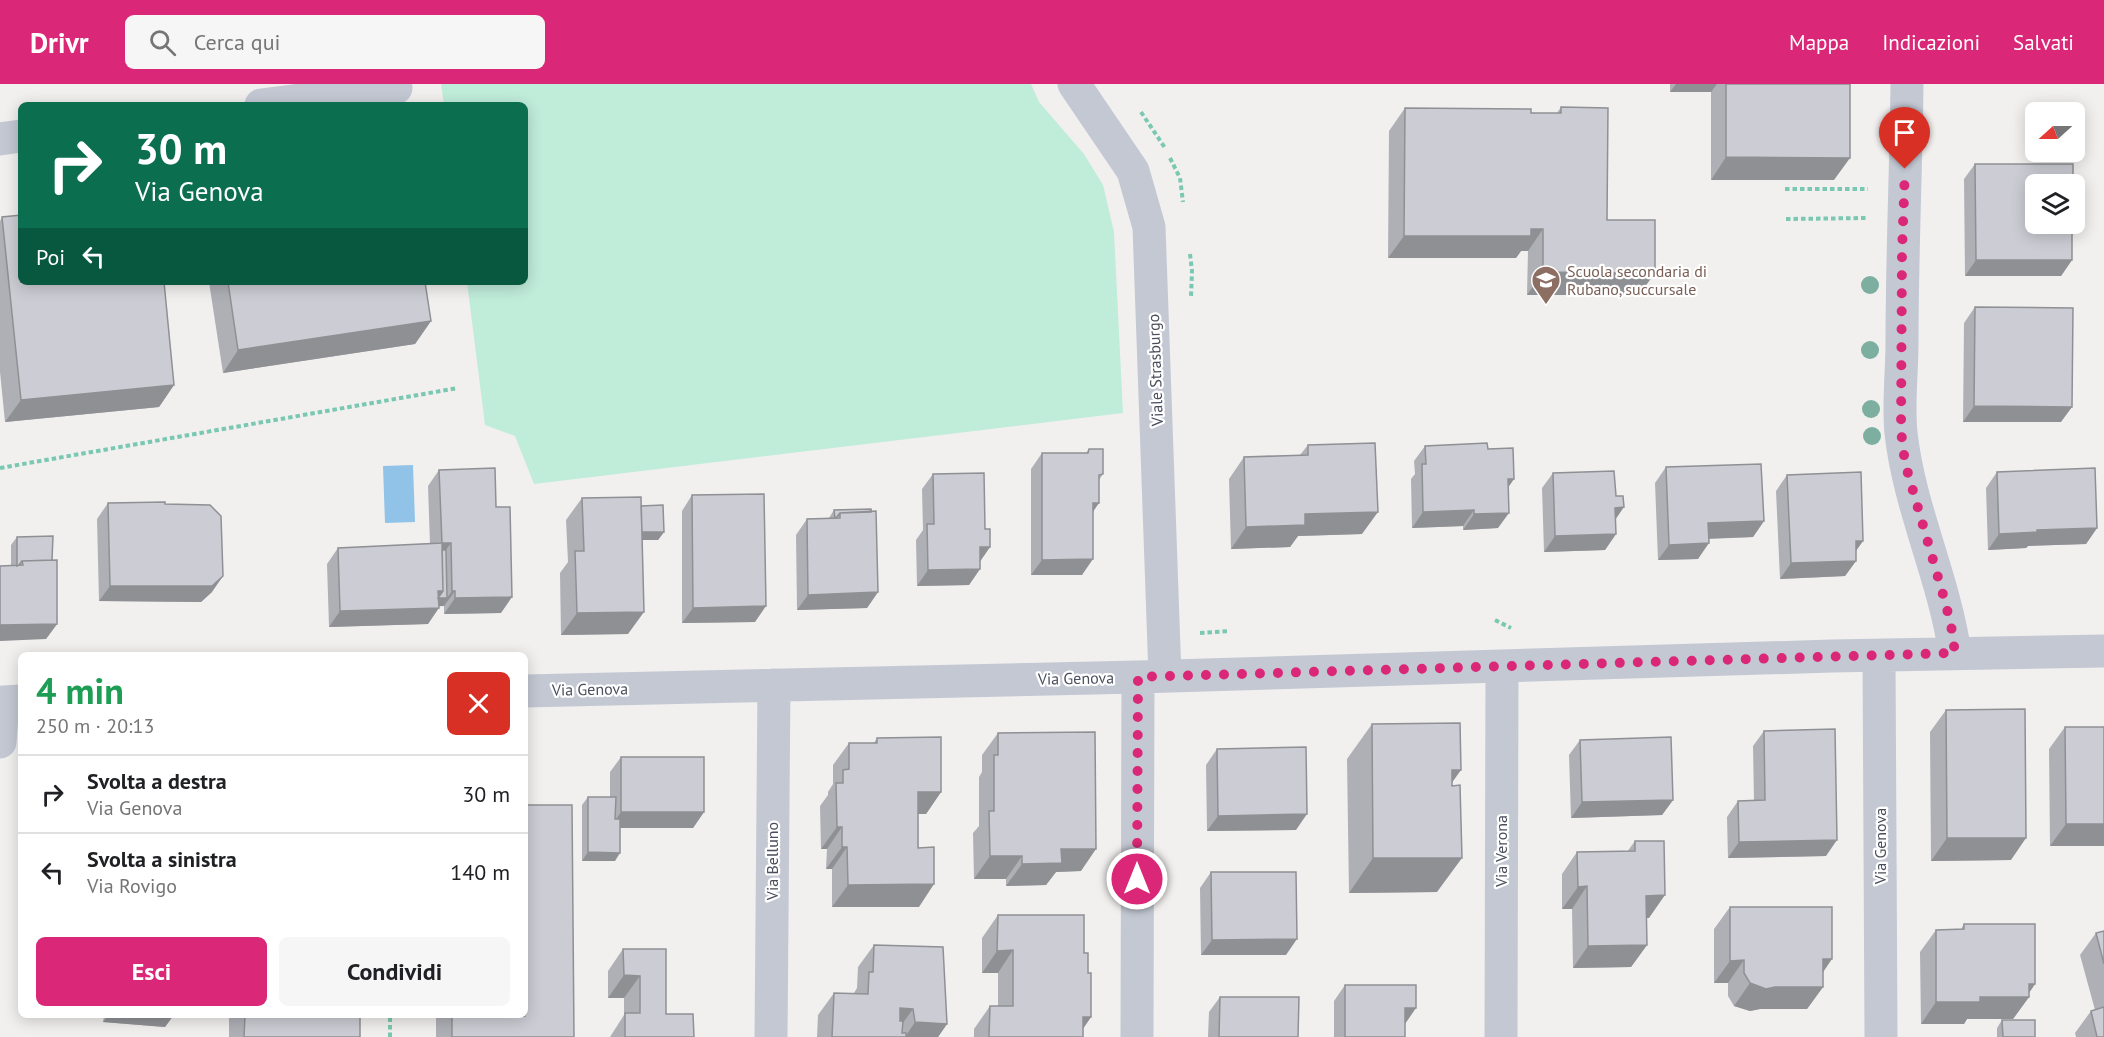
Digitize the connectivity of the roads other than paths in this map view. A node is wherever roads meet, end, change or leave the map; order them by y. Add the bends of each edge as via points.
1 (1074, 84) edge
2 (1907, 84) edge
3 (396, 88) dead end
4 (285, 102) edge
5 (18, 136) edge
6 (0, 139) edge
7 (2104, 651) edge
8 (1955, 653) junction
9 (1879, 656) junction
10 (1502, 666) junction
11 (1152, 676) junction
12 (774, 685) junction
13 (528, 691) edge
14 (12, 701) edge
15 (0, 742) edge
16 (771, 1037) edge
17 (1137, 1037) edge
18 (1501, 1037) edge
19 (1881, 1037) edge

1 - 11 street, Viale Strasburgo via 1133,171 1149,227
2 - 8 street via 1901,431 1905,463 1946,607
3 - 4 street
5 - 6 street
7 - 8 street, Via Genova
8 - 9 street, Via Genova
9 - 10 street, Via Genova
9 - 19 street, Via Genova
10 - 11 street, Via Genova
10 - 18 street, Via Verona
11 - 12 street, Via Genova
11 - 17 street, Viale Strasburgo
12 - 13 street, Via Genova
12 - 16 street, Via Belluno
14 - 15 street

